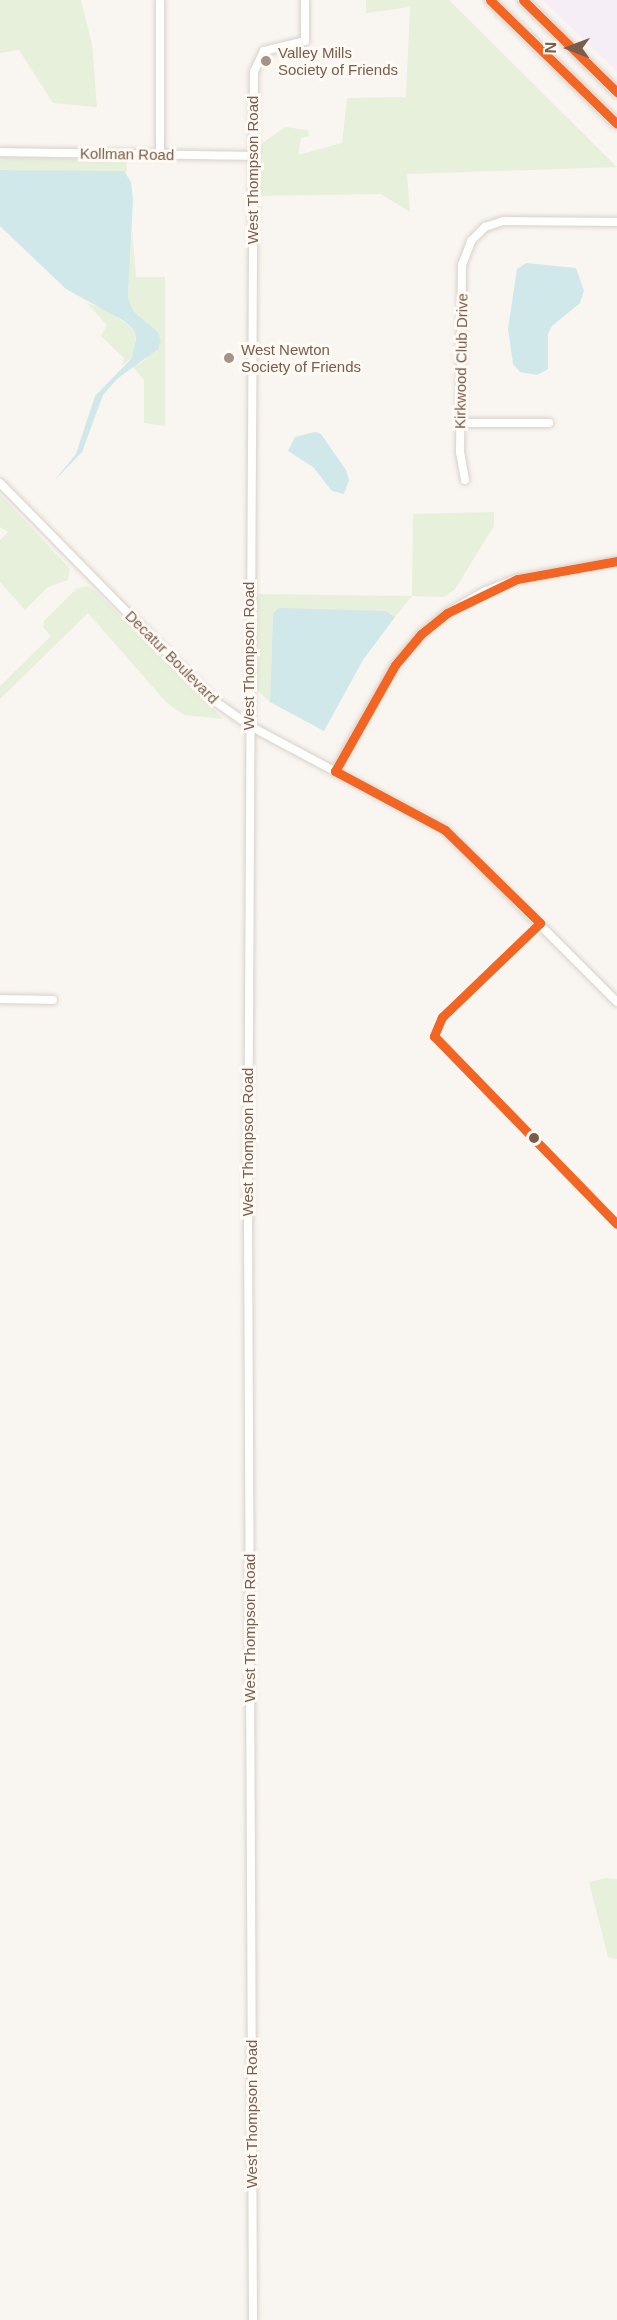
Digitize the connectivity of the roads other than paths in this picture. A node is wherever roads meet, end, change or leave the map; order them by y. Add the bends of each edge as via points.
1 (160, 0) edge
2 (305, 0) edge
3 (490, 0) edge
4 (523, 0) edge
5 (617, 92) edge
6 (617, 124) edge
7 (0, 152) edge
8 (160, 155) junction
9 (254, 156) junction
10 (617, 222) edge
11 (460, 423) junction
12 (549, 423) dead end
13 (465, 480) dead end
14 (0, 483) edge
15 (617, 561) edge
16 (250, 726) junction
17 (335, 771) junction
18 (0, 999) edge
19 (53, 1000) dead end
20 (617, 1002) edge
21 (253, 2320) edge

1 - 8 street
2 - 9 street, West Thompson Road via 305,40 264,51 257,62
3 - 6 main road
4 - 5 main road
7 - 8 street, Kollman Road
8 - 9 street, Kollman Road
9 - 16 street, West Thompson Road
10 - 11 street, Kirkwood Club Drive via 504,220 485,227 470,243 462,265
11 - 12 street
11 - 13 street, Kirkwood Club Drive
14 - 16 street, Decatur Boulevard via 207,694
15 - 17 street via 517,579 475,596 447,613 421,634 394,665
16 - 17 street, Decatur Boulevard
16 - 21 street, West Thompson Road
17 - 20 street, Decatur Boulevard via 428,819 454,837
18 - 19 street

